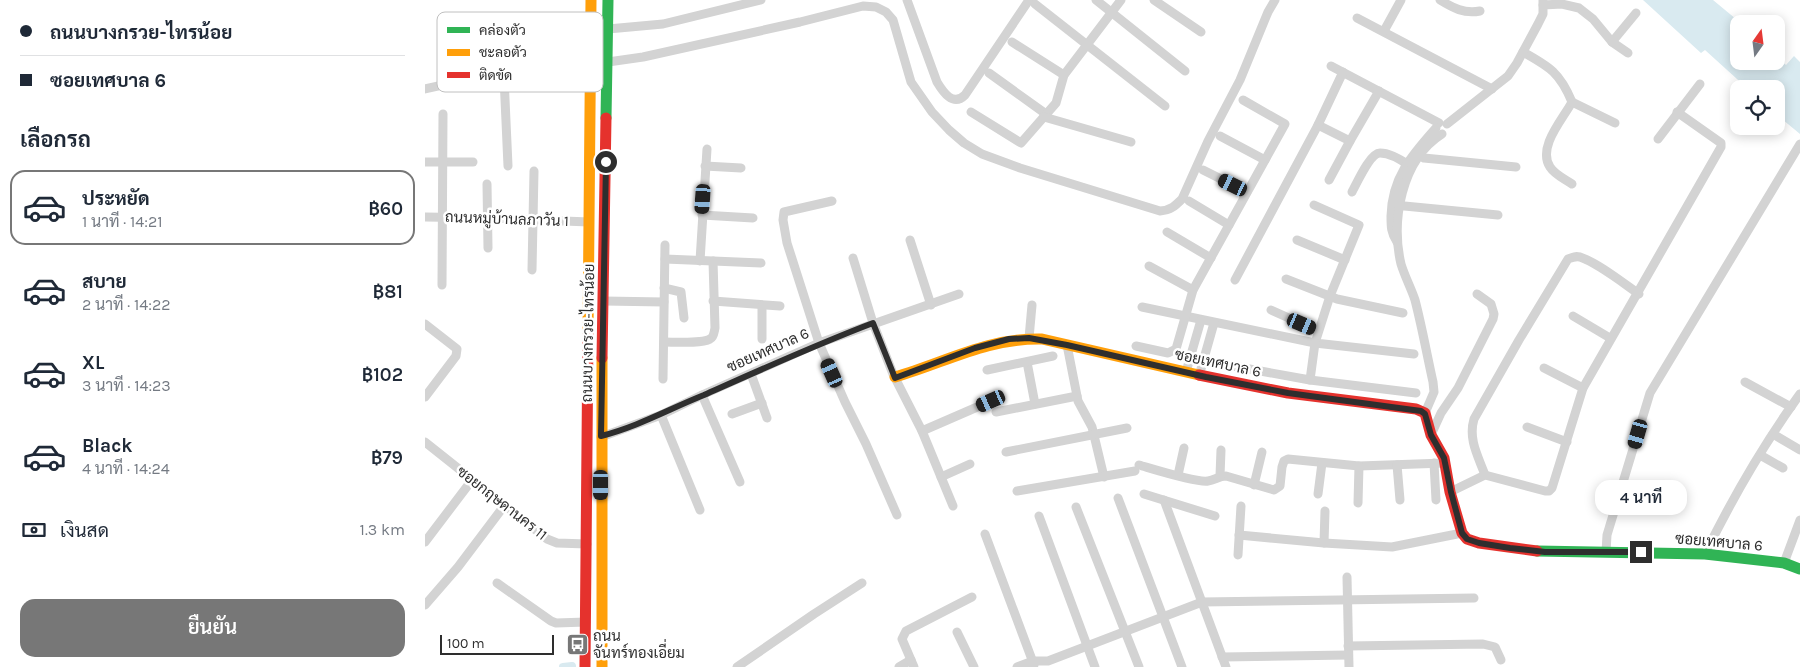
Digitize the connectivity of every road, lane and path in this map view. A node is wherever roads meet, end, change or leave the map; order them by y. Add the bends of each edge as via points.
1 (608, 0) edge
2 (761, 0) edge
3 (907, 0) edge
4 (1096, 0) edge
5 (1121, 0) edge
6 (1154, 0) edge
7 (1275, 0) edge
8 (1401, 0) edge
9 (1440, 0) edge
10 (1032, 2) edge
11 (1543, 2) edge
12 (1480, 11) dead end
13 (1111, 13) junction
14 (1636, 13) dead end
15 (1357, 18) dead end
16 (608, 29) junction
17 (1201, 32) dead end
18 (1383, 32) junction
19 (1013, 42) dead end
20 (1611, 42) junction
21 (1087, 46) junction
22 (1523, 52) junction
23 (1628, 53) dead end
24 (608, 62) junction
25 (1331, 66) dead end
26 (1185, 71) dead end
27 (1343, 72) junction
28 (989, 73) dead end
29 (1064, 75) junction
30 (1700, 84) dead end
31 (1492, 89) junction
32 (1379, 91) junction
33 (505, 92) edge
34 (590, 92) edge
35 (1243, 100) dead end
36 (1571, 102) junction
37 (1165, 106) dead end
38 (971, 112) dead end
39 (1677, 112) junction
40 (443, 114) dead end
41 (1045, 116) junction
42 (1615, 123) dead end
43 (1318, 124) junction
44 (1441, 127) junction
45 (1220, 136) dead end
46 (1657, 139) dead end
47 (1350, 141) junction
48 (1131, 142) dead end
49 (1800, 144) edge
50 (707, 150) dead end
51 (1418, 154) junction
52 (1265, 160) junction
53 (425, 162) edge
54 (442, 162) junction
55 (473, 162) dead end
56 (1410, 165) junction
57 (508, 166) dead end
58 (705, 166) junction
59 (1516, 167) dead end
60 (741, 168) dead end
61 (1203, 170) dead end
62 (534, 171) dead end
63 (1329, 180) dead end
64 (487, 184) dead end
65 (1572, 184) dead end
66 (1247, 192) junction
67 (1352, 192) dead end
68 (832, 201) dead end
69 (1189, 201) dead end
70 (1313, 205) dead end
71 (1395, 205) junction
72 (702, 215) junction
73 (1498, 215) dead end
74 (425, 217) edge
75 (443, 217) junction
76 (488, 218) junction
77 (753, 218) dead end
78 (533, 219) junction
79 (589, 222) junction
80 (1229, 225) junction
81 (1167, 232) dead end
82 (910, 240) dead end
83 (1297, 240) dead end
84 (665, 245) dead end
85 (488, 248) dead end
86 (853, 258) dead end
87 (1211, 258) junction
88 (665, 260) junction
89 (1345, 260) junction
90 (700, 261) junction
91 (713, 261) junction
92 (761, 263) dead end
93 (1149, 266) dead end
94 (532, 270) dead end
95 (1286, 278) dead end
96 (1235, 280) dead end
97 (442, 285) dead end
98 (664, 288) junction
99 (1193, 290) junction
100 (959, 294) dead end
101 (1477, 294) dead end
102 (1639, 294) junction
103 (1330, 296) junction
104 (604, 301) junction
105 (713, 301) junction
106 (664, 302) junction
107 (931, 305) junction
108 (1032, 305) dead end
109 (763, 306) junction
110 (780, 306) dead end
111 (1141, 308) dead end
112 (1271, 310) dead end
113 (1403, 313) dead end
114 (1573, 316) dead end
115 (1186, 317) junction
116 (684, 318) dead end
117 (1201, 320) junction
118 (1214, 322) junction
119 (873, 323) junction
120 (428, 326) edge
121 (1318, 330) junction
122 (425, 336) edge
123 (1029, 338) junction
124 (1611, 338) junction
125 (762, 339) dead end
126 (664, 342) junction
127 (1315, 343) junction
128 (819, 344) junction
129 (1067, 345) junction
130 (1137, 346) dead end
131 (1414, 354) dead end
132 (1053, 356) dead end
133 (1027, 362) junction
134 (1222, 364) dead end
135 (1544, 368) dead end
136 (987, 370) dead end
137 (1186, 372) junction
138 (751, 374) junction
139 (1199, 376) junction
140 (663, 378) dead end
141 (895, 378) junction
142 (1310, 380) junction
143 (1745, 382) dead end
144 (1583, 388) junction
145 (1416, 393) dead end
146 (1800, 394) edge
147 (702, 395) junction
148 (1077, 396) junction
149 (425, 397) edge
150 (991, 401) dead end
151 (762, 403) junction
152 (1035, 404) junction
153 (1791, 407) junction
154 (1427, 409) junction
155 (996, 412) dead end
156 (1441, 413) junction
157 (732, 414) dead end
158 (661, 415) junction
159 (767, 418) dead end
160 (1527, 427) dead end
161 (1127, 428) dead end
162 (922, 431) junction
163 (1773, 434) junction
164 (1094, 435) junction
165 (1431, 435) junction
166 (601, 436) junction
167 (425, 442) edge
168 (1567, 442) junction
169 (1184, 448) dead end
170 (1221, 450) dead end
171 (1800, 450) edge
172 (1006, 452) dead end
173 (1262, 452) dead end
174 (1760, 455) junction
175 (1321, 463) junction
176 (1439, 463) junction
177 (970, 464) dead end
178 (1397, 465) junction
179 (1359, 466) junction
180 (1783, 468) dead end
181 (1178, 475) junction
182 (1485, 475) junction
183 (1104, 476) junction
184 (1220, 476) junction
185 (941, 477) junction
186 (472, 480) junction
187 (740, 482) dead end
188 (1254, 485) junction
189 (1017, 491) dead end
190 (1451, 492) junction
191 (1144, 494) dead end
192 (1319, 494) dead end
193 (1118, 498) dead end
194 (1163, 500) junction
195 (1400, 500) dead end
196 (1436, 500) dead end
197 (1359, 503) dead end
198 (505, 506) junction
199 (953, 506) dead end
200 (1241, 506) dead end
201 (1076, 507) dead end
202 (700, 510) dead end
203 (1325, 511) dead end
204 (897, 515) dead end
205 (1039, 516) dead end
206 (1215, 516) dead end
207 (586, 517) junction
208 (601, 517) junction
209 (1800, 520) edge
210 (1462, 533) junction
211 (985, 534) dead end
212 (1239, 535) junction
213 (425, 542) edge
214 (1324, 543) junction
215 (587, 544) junction
216 (1606, 552) junction
217 (1705, 554) junction
218 (1238, 555) dead end
219 (1784, 563) junction
220 (1800, 569) edge
221 (1347, 577) dead end
222 (497, 583) dead end
223 (862, 583) dead end
224 (972, 598) dead end
225 (1475, 598) dead end
226 (1347, 601) junction
227 (1202, 602) junction
228 (425, 605) edge
229 (1163, 617) junction
230 (586, 622) junction
231 (1125, 631) junction
232 (957, 632) dead end
233 (1087, 646) junction
234 (1348, 651) junction
235 (1222, 657) junction
236 (1501, 660) dead end
237 (912, 664) edge
238 (1034, 664) edge
239 (585, 667) edge
240 (602, 667) edge
241 (737, 667) edge
242 (899, 667) edge
243 (974, 667) edge
244 (1017, 667) edge
245 (1095, 667) edge
246 (1139, 667) edge
247 (1182, 667) edge
248 (1226, 667) edge
249 (1349, 667) edge

1 - 16 main road, ถนนบางกรวย-ไทรน้อย
2 - 16 street via 663,24
3 - 10 street via 937,82 952,100 965,95
4 - 13 street
5 - 13 street
6 - 17 street
7 - 24 street via 1182,199 1169,210 1161,211 1020,168 982,154 964,142 932,112 911,82 893,20 876,6 863,6 643,57
8 - 18 street
9 - 12 street via 1455,9 1471,13
10 - 21 street
11 - 20 street via 1579,8 1593,19
11 - 22 street via 1541,19
13 - 21 street
13 - 26 street
14 - 20 street
15 - 18 street
16 - 24 main road, ถนนบางกรวย-ไทรน้อย
18 - 31 street
19 - 29 street
20 - 23 street
21 - 29 street
21 - 37 street
22 - 31 street via 1507,76
22 - 36 street via 1556,73
24 - 104 main road, ถนนบางกรวย-ไทรน้อย
25 - 27 street
27 - 32 street
27 - 43 street
28 - 41 street
29 - 41 street via 1055,103
30 - 39 street
31 - 44 street
32 - 44 street
32 - 47 street
33 - 57 street
34 - 79 main road, ถนนบางกรวย-ไทรน้อย
35 - 52 street via 1285,124
36 - 42 street
36 - 65 street via 1553,133 1547,153 1549,166
38 - 41 street via 1021,143
39 - 46 street
39 - 102 street via 1721,145
40 - 54 street
41 - 48 street
43 - 47 street
43 - 96 street
44 - 51 street
45 - 52 street
47 - 63 street
49 - 216 street via 1650,393 1607,535
50 - 58 street
51 - 56 street
51 - 59 street via 1424,158
52 - 66 street
53 - 54 street
54 - 55 street
54 - 75 street
56 - 67 street via 1389,155 1375,154
56 - 71 street via 1397,183
58 - 60 street
58 - 72 street
61 - 66 street
62 - 78 street
64 - 76 street
66 - 80 street
68 - 128 street via 790,210 783,215 787,243
69 - 80 street
70 - 89 street via 1359,225
71 - 73 street
71 - 154 street via 1391,231 1415,301 1433,382 1434,392
72 - 77 street
72 - 90 street
74 - 75 street, ถนนหมู่บ้านลภาวัน 1
75 - 76 street, ถนนหมู่บ้านลภาวัน 1
75 - 97 street
76 - 78 street, ถนนหมู่บ้านลภาวัน 1
76 - 85 street
78 - 79 street, ถนนหมู่บ้านลภาวัน 1
78 - 94 street
79 - 207 main road, ถนนบางกรวย-ไทรน้อย
80 - 87 street
81 - 87 street
82 - 107 street
83 - 89 street
84 - 88 street
86 - 119 street
87 - 99 street
88 - 90 street
88 - 98 street
89 - 103 street
90 - 91 street
91 - 92 street
91 - 105 street
93 - 99 street
95 - 103 street
98 - 106 street
98 - 116 street via 681,292
99 - 115 street
100 - 107 street, ซอยเทศบาล 6
101 - 156 street via 1491,304 1493,318 1458,388
102 - 124 street
102 - 182 street via 1581,258 1574,256 1568,259 1474,419 1471,438
103 - 113 street
103 - 121 street
104 - 106 street
104 - 166 main road, ถนนบางกรวย-ไทรน้อย
105 - 109 street
105 - 126 street via 715,328 709,340
106 - 126 street
107 - 119 street, ซอยเทศบาล 6
108 - 123 street
109 - 110 street
109 - 125 street
111 - 115 street
112 - 121 street
114 - 124 street
115 - 117 street
115 - 130 street via 1173,351 1168,353
117 - 118 street
117 - 137 street
118 - 127 street
118 - 139 street
119 - 128 street, ซอยเทศบาล 6
119 - 141 street
120 - 122 street
120 - 149 street via 458,352
121 - 127 street
123 - 129 main road, ซอยเทศบาล 6
123 - 141 main road, ซอยเทศบาล 6 via 1009,339 975,348
124 - 144 street
126 - 140 street
127 - 131 street
127 - 142 street
128 - 138 street, ซอยเทศบาล 6
128 - 204 street
129 - 137 main road, ซอยเทศบาล 6
129 - 148 street
132 - 133 street
133 - 136 street
133 - 152 street
134 - 142 street
135 - 144 street
137 - 139 main road, ซอยเทศบาล 6
138 - 147 street, ซอยเทศบาล 6
138 - 151 street
139 - 154 main road, ซอยเทศบาล 6 via 1288,393
141 - 162 street
142 - 145 street
143 - 153 street
144 - 168 street
146 - 153 street
147 - 158 street, ซอยเทศบาล 6
147 - 187 street
148 - 152 street
148 - 164 street
150 - 162 street
151 - 157 street
151 - 159 street
152 - 155 street
153 - 163 street
154 - 156 street
154 - 165 main road
156 - 165 street
158 - 166 street, ซอยเทศบาล 6
158 - 202 street
160 - 168 street
161 - 164 street
162 - 185 street
163 - 171 street
163 - 174 street
164 - 172 street
164 - 183 street
165 - 176 main road via 1444,458
166 - 208 main road, ถนนบางกรวย-ไทรน้อย
167 - 186 street, ซอยกฤษดานคร 11
168 - 182 street via 1549,491
169 - 181 street
170 - 184 street
173 - 188 street
174 - 180 street
174 - 217 street via 1726,511
175 - 179 street
175 - 188 street via 1284,461 1277,489 1268,490
175 - 192 street
176 - 178 street
176 - 190 main road
176 - 196 street
177 - 185 street
178 - 179 street
178 - 195 street
179 - 197 street
181 - 183 street via 1137,468
181 - 184 street via 1209,482
182 - 190 street
183 - 189 street
184 - 188 street
185 - 199 street
186 - 198 street, ซอยกฤษดานคร 11
186 - 213 street
190 - 210 main road
191 - 194 street
193 - 229 street
194 - 206 street
194 - 227 street
198 - 215 street, ซอยกฤษดานคร 11 via 551,542
198 - 228 street
200 - 212 street
201 - 231 street
203 - 214 street
205 - 233 street
207 - 208 main road
207 - 215 main road, ถนนบางกรวย-ไทรน้อย
208 - 240 main road, ถนนบางกรวย-ไทรน้อย
209 - 219 street
210 - 214 street via 1392,547
210 - 216 main road, ซอยเทศบาล 6 via 1467,539 1479,543 1510,548 1545,552
211 - 238 street
212 - 214 street
212 - 218 street
215 - 230 main road, ถนนบางกรวย-ไทรน้อย
216 - 217 main road, ซอยเทศบาล 6
217 - 219 main road, ซอยเทศบาล 6
219 - 220 main road, ซอยเทศบาล 6
221 - 226 street
222 - 230 street via 551,621
223 - 241 street
224 - 237 street via 906,631 902,639
225 - 226 street
226 - 227 street
226 - 234 street
227 - 229 street
227 - 235 street
229 - 231 street
229 - 247 street
230 - 239 main road, ถนนบางกรวย-ไทรน้อย
231 - 233 street
231 - 246 street
232 - 243 street
233 - 238 street
233 - 245 street
234 - 235 street
234 - 236 street via 1483,644 1495,647
234 - 249 street
235 - 248 street
237 - 242 street
238 - 244 street

